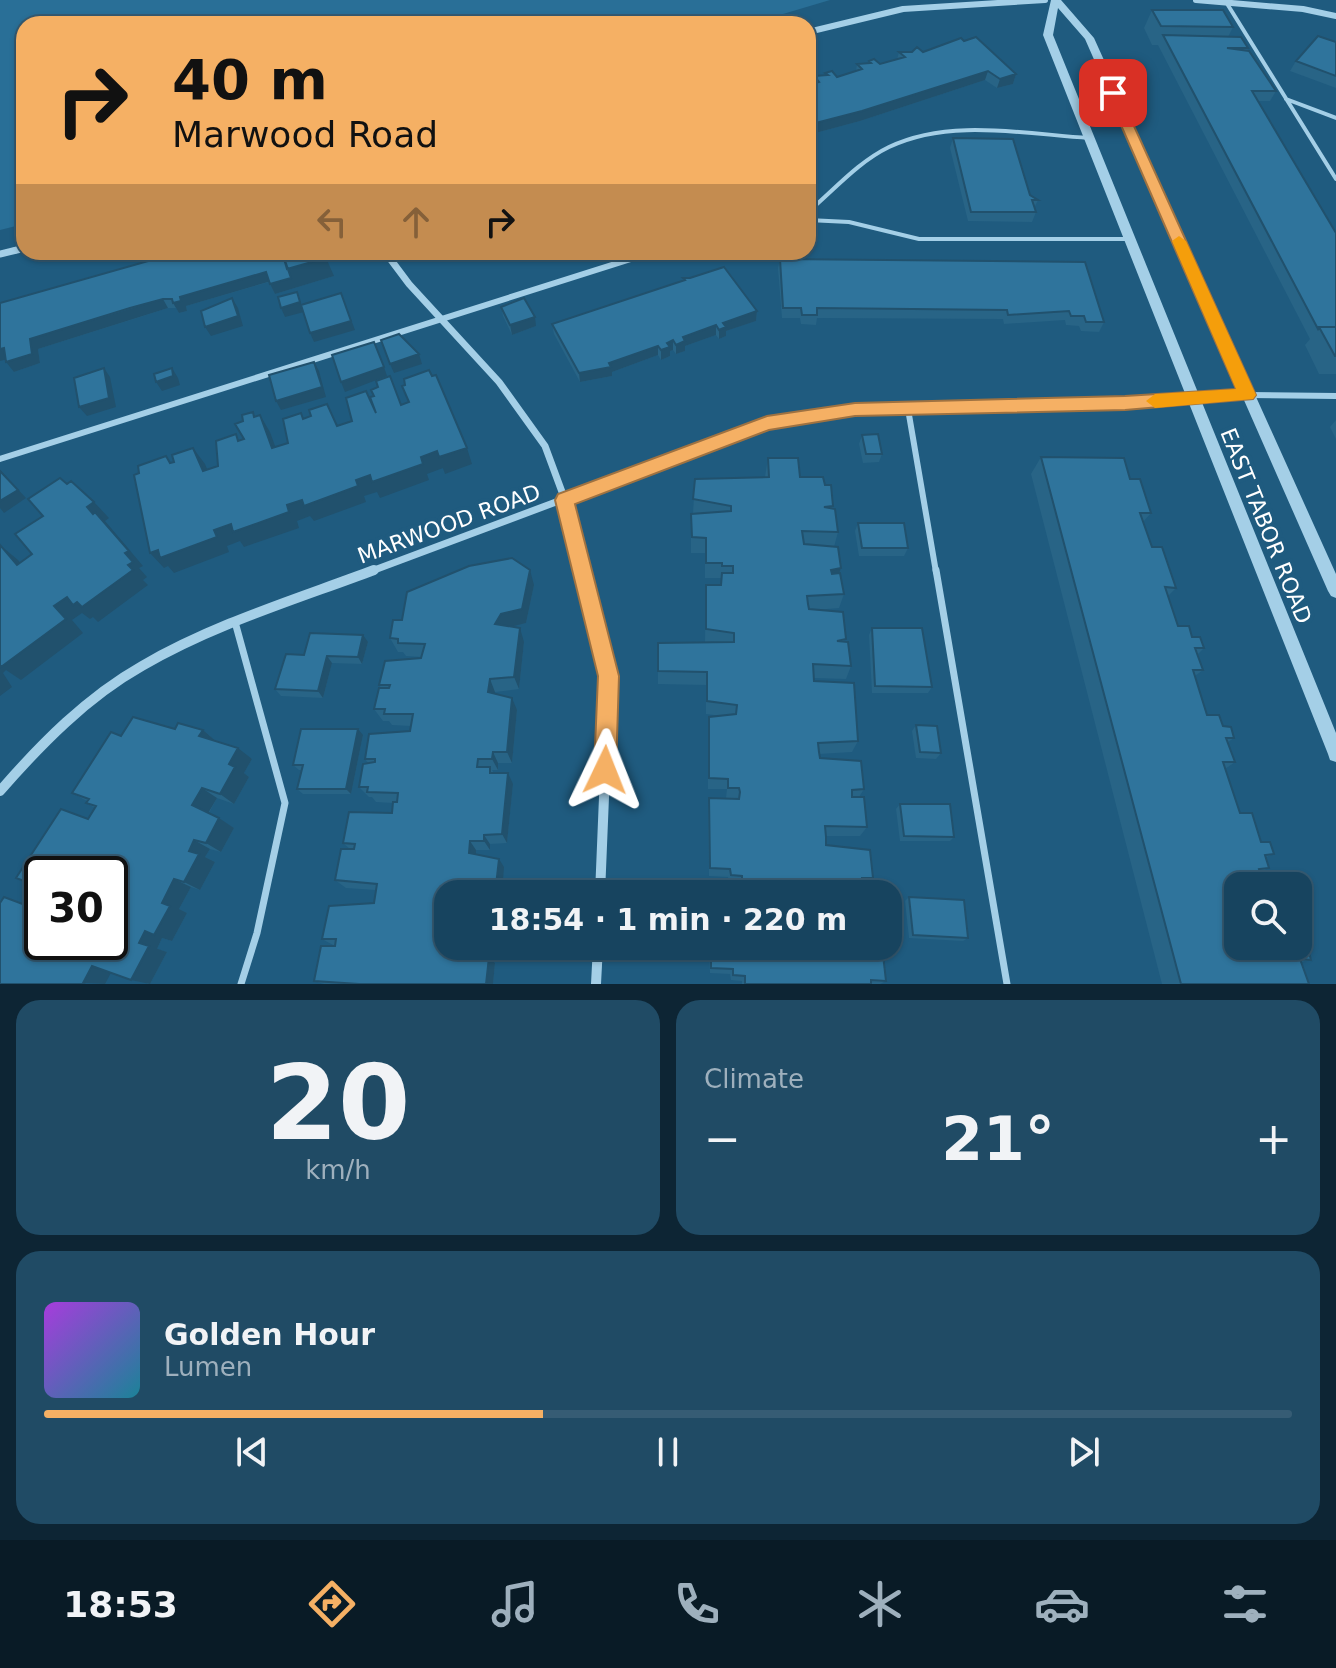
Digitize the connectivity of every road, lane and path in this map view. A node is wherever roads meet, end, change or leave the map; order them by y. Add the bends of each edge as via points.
1 (1045, 0) edge
2 (1055, 0) edge
3 (1196, 0) edge
4 (1226, 2) junction
5 (1336, 16) edge
6 (816, 30) edge
7 (1286, 99) junction
8 (1336, 118) edge
9 (1089, 138) junction
10 (1336, 179) edge
11 (816, 205) edge
12 (816, 220) edge
13 (1130, 239) junction
14 (392, 260) edge
15 (628, 260) edge
16 (440, 319) junction
17 (1247, 395) junction
18 (1336, 396) edge
19 (1192, 399) junction
20 (908, 409) junction
21 (0, 459) edge
22 (565, 500) junction
23 (1336, 591) edge
24 (235, 622) junction
25 (1336, 754) edge
26 (0, 791) edge
27 (601, 880) edge
28 (597, 960) edge
29 (241, 984) edge
30 (596, 984) edge
31 (1007, 984) edge

1 - 6 street via 903,9
2 - 9 street, EAST TABOR ROAD via 1048,35
2 - 17 street, EAST TABOR ROAD via 1089,38
3 - 4 street
4 - 5 street
4 - 7 lane
7 - 8 lane
7 - 10 lane
9 - 11 lane via 942,132 907,138 886,148
9 - 13 street, EAST TABOR ROAD
12 - 13 lane via 849,222 919,239
13 - 19 street, EAST TABOR ROAD
14 - 16 street
15 - 16 lane
16 - 21 lane
16 - 22 street via 499,382 545,446
17 - 18 lane
17 - 19 street, MARWOOD ROAD
17 - 23 street, EAST TABOR ROAD
19 - 20 street, MARWOOD ROAD
19 - 25 street, EAST TABOR ROAD
20 - 22 street, MARWOOD ROAD via 855,409 767,423
20 - 31 lane
22 - 24 street, MARWOOD ROAD
22 - 27 street via 609,676
24 - 26 street, MARWOOD ROAD via 141,666 49,735
24 - 29 lane via 285,803
28 - 30 street

